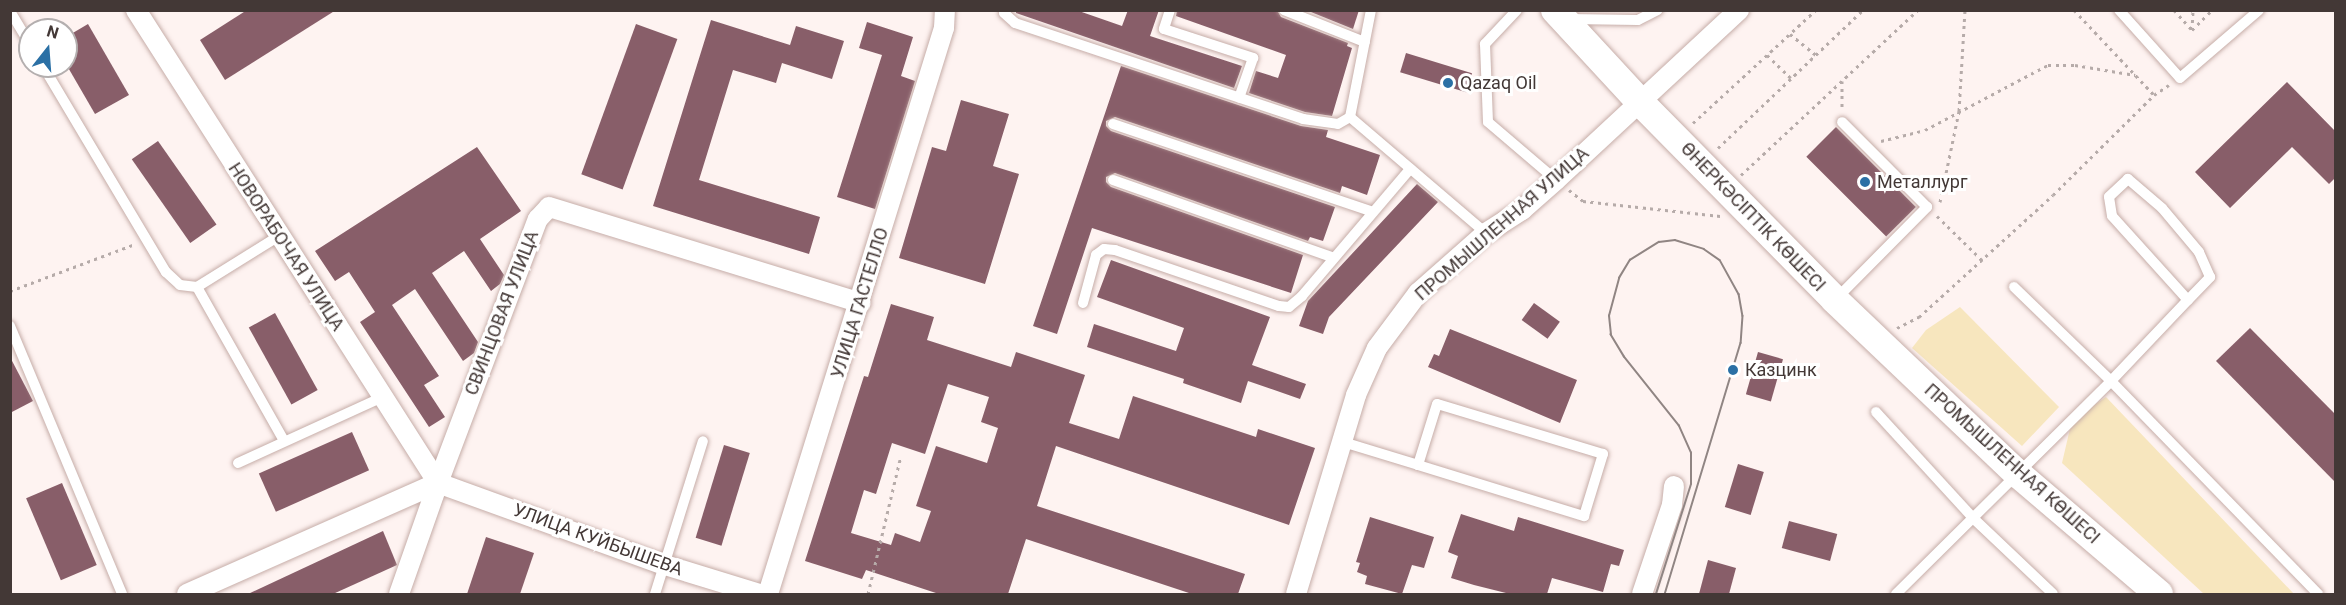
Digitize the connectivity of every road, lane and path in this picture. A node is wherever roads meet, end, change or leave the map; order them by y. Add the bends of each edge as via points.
1 (136, 10) edge
2 (945, 10) edge
3 (1005, 10) edge
4 (1170, 10) edge
5 (1371, 10) edge
6 (1517, 10) edge
7 (1658, 10) edge
8 (1739, 10) edge
9 (1816, 10) edge
10 (1863, 10) edge
11 (1918, 10) edge
12 (1965, 10) edge
13 (2074, 10) edge
14 (2119, 10) edge
15 (2174, 10) edge
16 (2193, 10) edge
17 (2212, 10) edge
18 (2259, 10) edge
19 (10, 11) edge
20 (1286, 11) edge
21 (1558, 15) edge
22 (18, 24) edge
23 (2192, 30) junction
24 (1790, 34) junction
25 (1365, 42) junction
26 (1767, 55) junction
27 (1816, 55) junction
28 (2135, 75) junction
29 (50, 78) edge
30 (1791, 78) junction
31 (2180, 78) junction
32 (1842, 81) junction
33 (2154, 95) junction
34 (1239, 98) junction
35 (1640, 102) junction
36 (1959, 111) junction
37 (1350, 117) junction
38 (1842, 122) joint
39 (1113, 124) dead end
40 (1676, 139) junction
41 (1865, 144) junction
42 (1701, 164) junction
43 (1410, 168) junction
44 (1113, 180) dead end
45 (1556, 180) junction
46 (1724, 203) junction
47 (1939, 204) dead end
48 (1927, 207) junction
49 (1373, 212) junction
50 (1486, 233) junction
51 (279, 236) junction
52 (146, 240) junction
53 (1334, 258) junction
54 (1982, 260) junction
55 (197, 286) junction
56 (2014, 287) dead end
57 (10, 291) edge
58 (1835, 300) junction
59 (2188, 300) junction
60 (861, 303) junction
61 (1083, 303) dead end
62 (10, 326) edge
63 (1868, 330) junction
64 (2111, 381) junction
65 (383, 397) junction
66 (1876, 412) dead end
67 (284, 441) junction
68 (703, 441) dead end
69 (1343, 442) junction
70 (901, 456) dead end
71 (238, 463) dead end
72 (1418, 465) junction
73 (2018, 474) junction
74 (438, 483) junction
75 (1674, 486) dead end
76 (1973, 518) junction
77 (665, 565) junction
78 (122, 594) edge
79 (187, 594) edge
80 (399, 594) edge
81 (655, 594) edge
82 (760, 594) edge
83 (768, 594) edge
84 (868, 594) edge
85 (1296, 594) edge
86 (1642, 594) edge
87 (1896, 594) edge
88 (2054, 594) edge
89 (2159, 594) edge
90 (2318, 594) edge

1 - 51 street, НОВОРАБОЧАЯ УЛИЦА
2 - 60 street, УЛИЦА ГАСТЕЛЛО via 944,28
3 - 34 lane via 1015,23
4 - 34 lane via 1164,29 1253,58
5 - 25 lane
6 - 45 lane via 1485,44 1488,122
7 - 21 lane via 1638,20
8 - 35 street, ПРОМЫШЛЕННАЯ УЛИЦА
9 - 24 path
10 - 27 path
11 - 32 path
12 - 36 path
13 - 28 path
14 - 31 lane
15 - 23 path
16 - 23 path
17 - 23 path
18 - 31 lane
19 - 22 lane
20 - 25 lane
21 - 35 main road, ӨНЕРКӘСІПТІК КӨШЕСІ
24 - 26 path
24 - 27 path
25 - 37 lane
26 - 30 path
26 - 40 path
27 - 30 path
28 - 33 path
28 - 36 path via 2076,65 2048,65
29 - 52 lane
30 - 42 path
31 - 33 path
32 - 38 path
32 - 46 path
33 - 54 path
34 - 37 lane via 1304,119 1338,124
35 - 40 main road, ӨНЕРКӘСІПТІК КӨШЕСІ
35 - 45 street, ПРОМЫШЛЕННАЯ УЛИЦА
36 - 41 path via 1925,130
36 - 47 path
37 - 43 lane
38 - 41 lane
39 - 49 lane
40 - 42 main road, ӨНЕРКӘСІПТІК КӨШЕСІ
41 - 48 lane
42 - 46 main road, ӨНЕРКӘСІПТІК КӨШЕСІ
43 - 49 lane
43 - 50 lane
44 - 53 lane
45 - 46 path via 1583,201
45 - 50 street, ПРОМЫШЛЕННАЯ УЛИЦА via 1522,210
46 - 58 main road, ӨНЕРКӘСІПТІК КӨШЕСІ
48 - 54 path
48 - 58 lane
49 - 53 lane
50 - 69 street, ПРОМЫШЛЕННАЯ УЛИЦА via 1418,292 1377,348 1356,395
51 - 55 lane
51 - 65 street, НОВОРАБОЧАЯ УЛИЦА
52 - 55 lane via 166,273 180,285
52 - 57 path
53 - 61 lane via 1289,307 1104,249 1096,255
54 - 63 path via 1919,317 1897,328
55 - 67 lane
56 - 64 lane
58 - 63 main road, ӨНЕРКӘСІПТІК КӨШЕСІ
59 - 59 lane via 2210,277 2199,252 2162,208 2128,179 2109,197 2112,216
59 - 64 lane
60 - 74 street, СВИНЦОВАЯ УЛИЦА via 549,207 538,219
60 - 83 street, УЛИЦА ГАСТЕЛЛО
62 - 78 lane
63 - 73 main road, ПРОМЫШЛЕННАЯ КӨШЕСІ
64 - 73 lane
64 - 90 lane
65 - 67 lane
65 - 74 street, НОВОРАБОЧАЯ УЛИЦА
66 - 76 lane
67 - 71 lane
68 - 77 lane
69 - 72 lane
69 - 85 street, ПРОМЫШЛЕННАЯ УЛИЦА
70 - 84 path
72 - 72 lane via 1584,516 1603,454 1437,404
73 - 76 lane
73 - 89 main road, ПРОМЫШЛЕННАЯ КӨШЕСІ
74 - 77 street, УЛИЦА КУЙБЫШЕВА
74 - 79 street
74 - 80 street, СВИНЦОВАЯ УЛИЦА
75 - 86 street via 1672,505
76 - 87 lane
76 - 88 lane
77 - 81 lane
77 - 82 street, УЛИЦА КУЙБЫШЕВА

